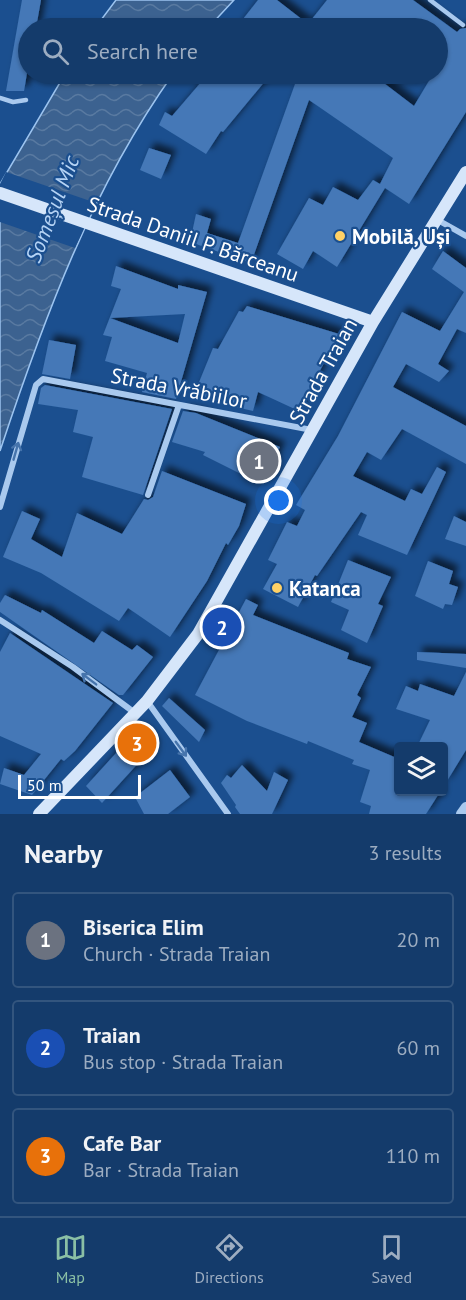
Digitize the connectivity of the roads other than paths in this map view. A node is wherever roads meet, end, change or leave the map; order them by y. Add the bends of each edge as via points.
1 (430, 0) edge
2 (463, 25) dead end
3 (0, 98) edge
4 (26, 100) dead end
5 (466, 172) edge
6 (0, 194) edge
7 (436, 219) junction
8 (466, 236) edge
9 (373, 322) junction
10 (178, 405) junction
11 (313, 430) junction
12 (148, 495) dead end
13 (0, 507) edge
14 (0, 620) edge
15 (147, 701) junction
16 (135, 714) junction
17 (466, 807) edge
18 (39, 814) edge
19 (228, 814) edge
20 (461, 814) edge

1 - 2 lane
3 - 4 lane via 12,102
5 - 7 main road, Strada Traian
6 - 9 main road, Strada Daniil P. Bărceanu
7 - 8 street
7 - 9 main road, Strada Traian
9 - 11 main road, Strada Traian
10 - 11 street, Strada Vrăbiilor
10 - 12 street
13 -> 10 street, Strada Vrăbiilor via 40,380
11 - 15 main road, Strada Traian via 209,618
16 -> 14 street via 74,667
15 - 16 main road, Strada Traian
15 -> 19 street
16 - 18 main road, Strada Traian
17 - 20 street

